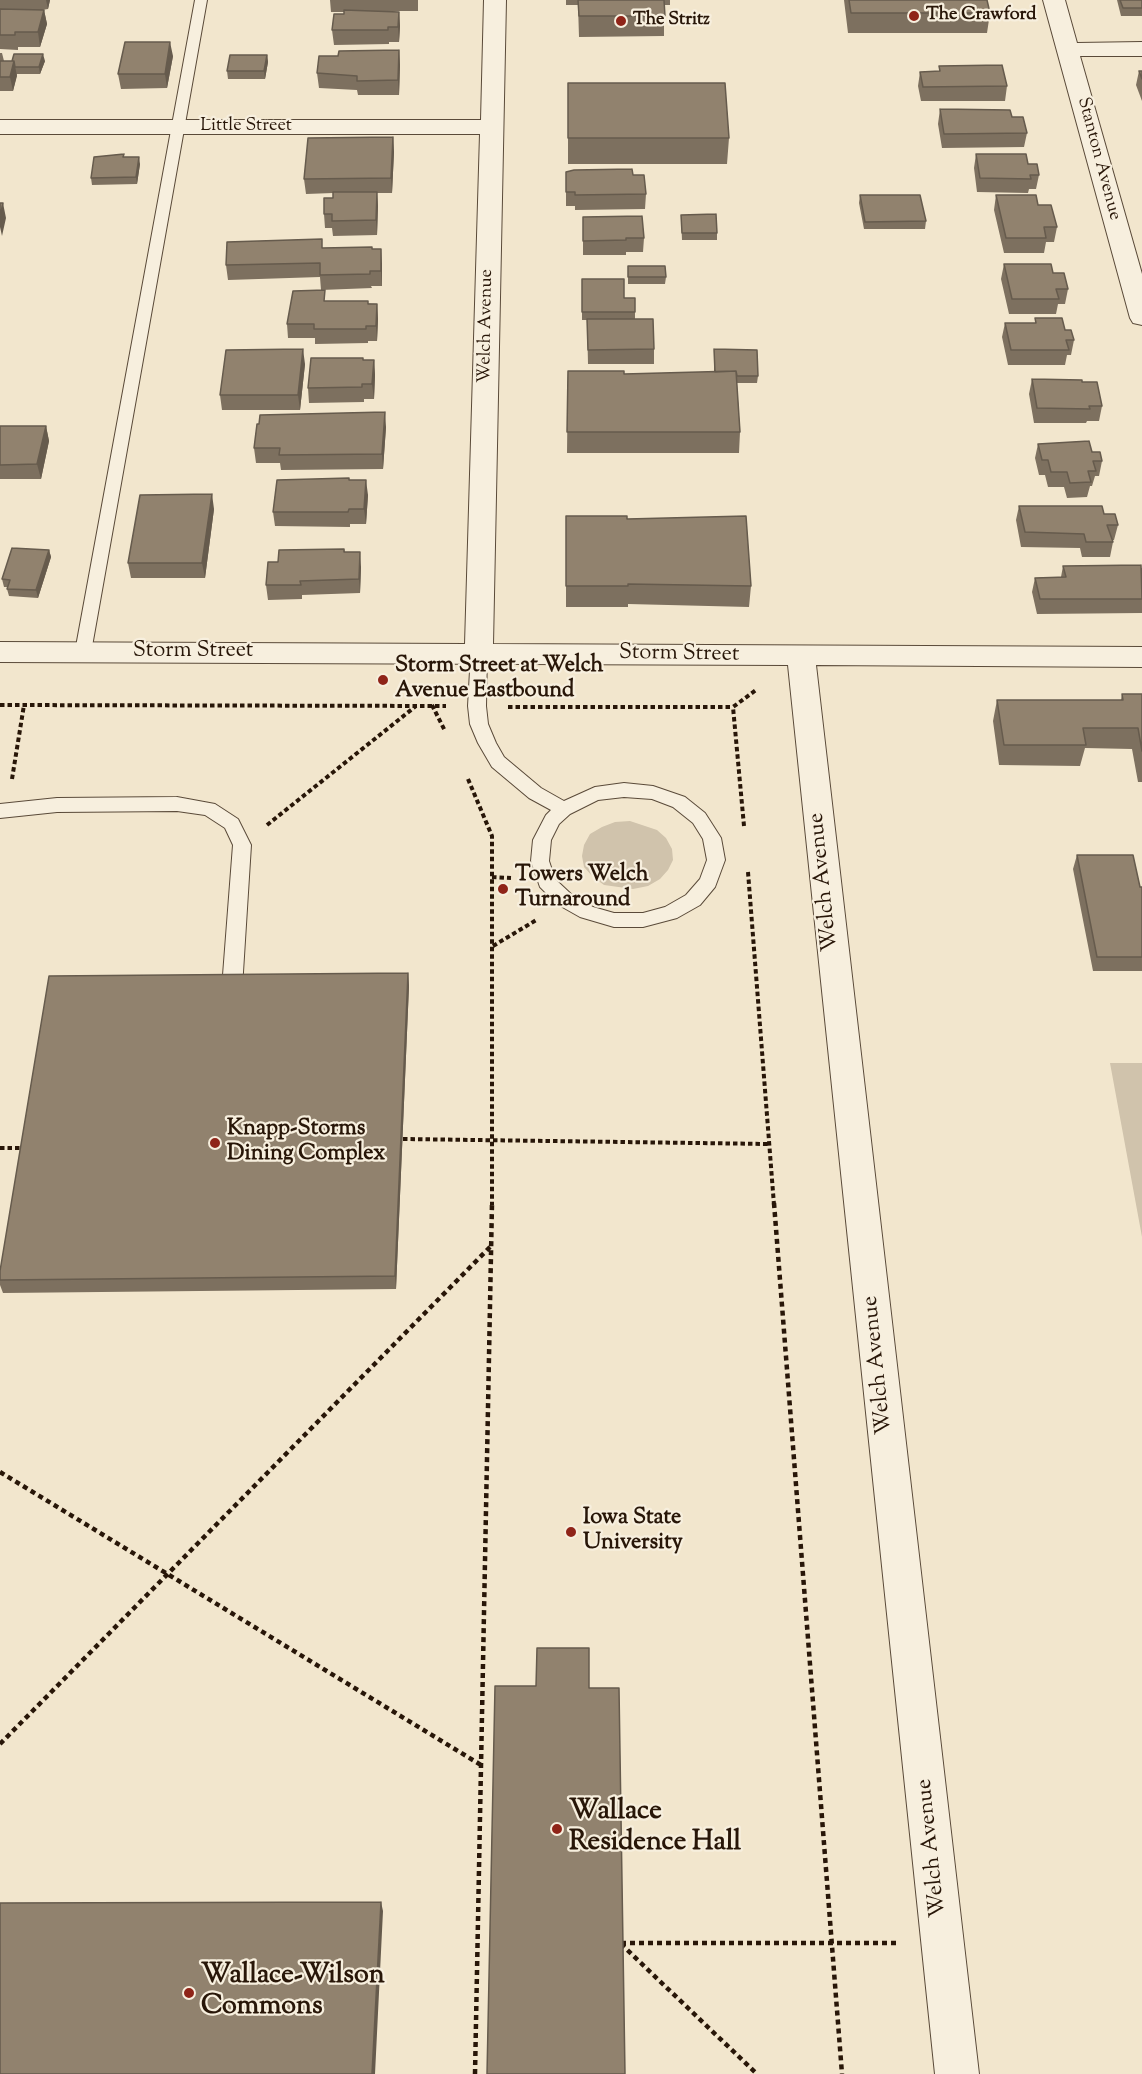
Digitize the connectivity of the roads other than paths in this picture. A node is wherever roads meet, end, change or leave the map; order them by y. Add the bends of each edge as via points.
1 (201, 0) edge
2 (495, 0) edge
3 (1054, 0) edge
4 (1068, 50) junction
5 (1142, 50) edge
6 (0, 127) edge
7 (179, 127) junction
8 (491, 127) junction
9 (1142, 318) edge
10 (0, 652) edge
11 (82, 652) junction
12 (479, 653) junction
13 (801, 657) junction
14 (1142, 657) edge
15 (564, 809) junction
16 (3, 810) edge
17 (232, 988) edge
18 (957, 2074) edge

1 - 7 lane
2 - 8 street, Welch Avenue
3 - 4 street, Stanton Avenue
4 - 5 street
4 - 9 street, Stanton Avenue
6 - 7 street, Little Street
7 - 8 street, Little Street
7 - 11 lane
8 - 12 street, Welch Avenue
10 - 11 street, Storm Street
11 - 12 street, Storm Street
12 - 13 street, Storm Street
12 - 15 lane via 479,724 498,762 535,793
13 - 14 street, Storm Street
13 - 18 street, Welch Avenue
15 - 15 lane via 552,820 542,840 540,861 547,882 564,899 586,912 614,920 670,913 693,900 708,882 716,860 712,838 699,818 679,802 653,793 624,790 595,794
16 - 17 lane via 57,805 177,804 209,809 232,824 242,845

